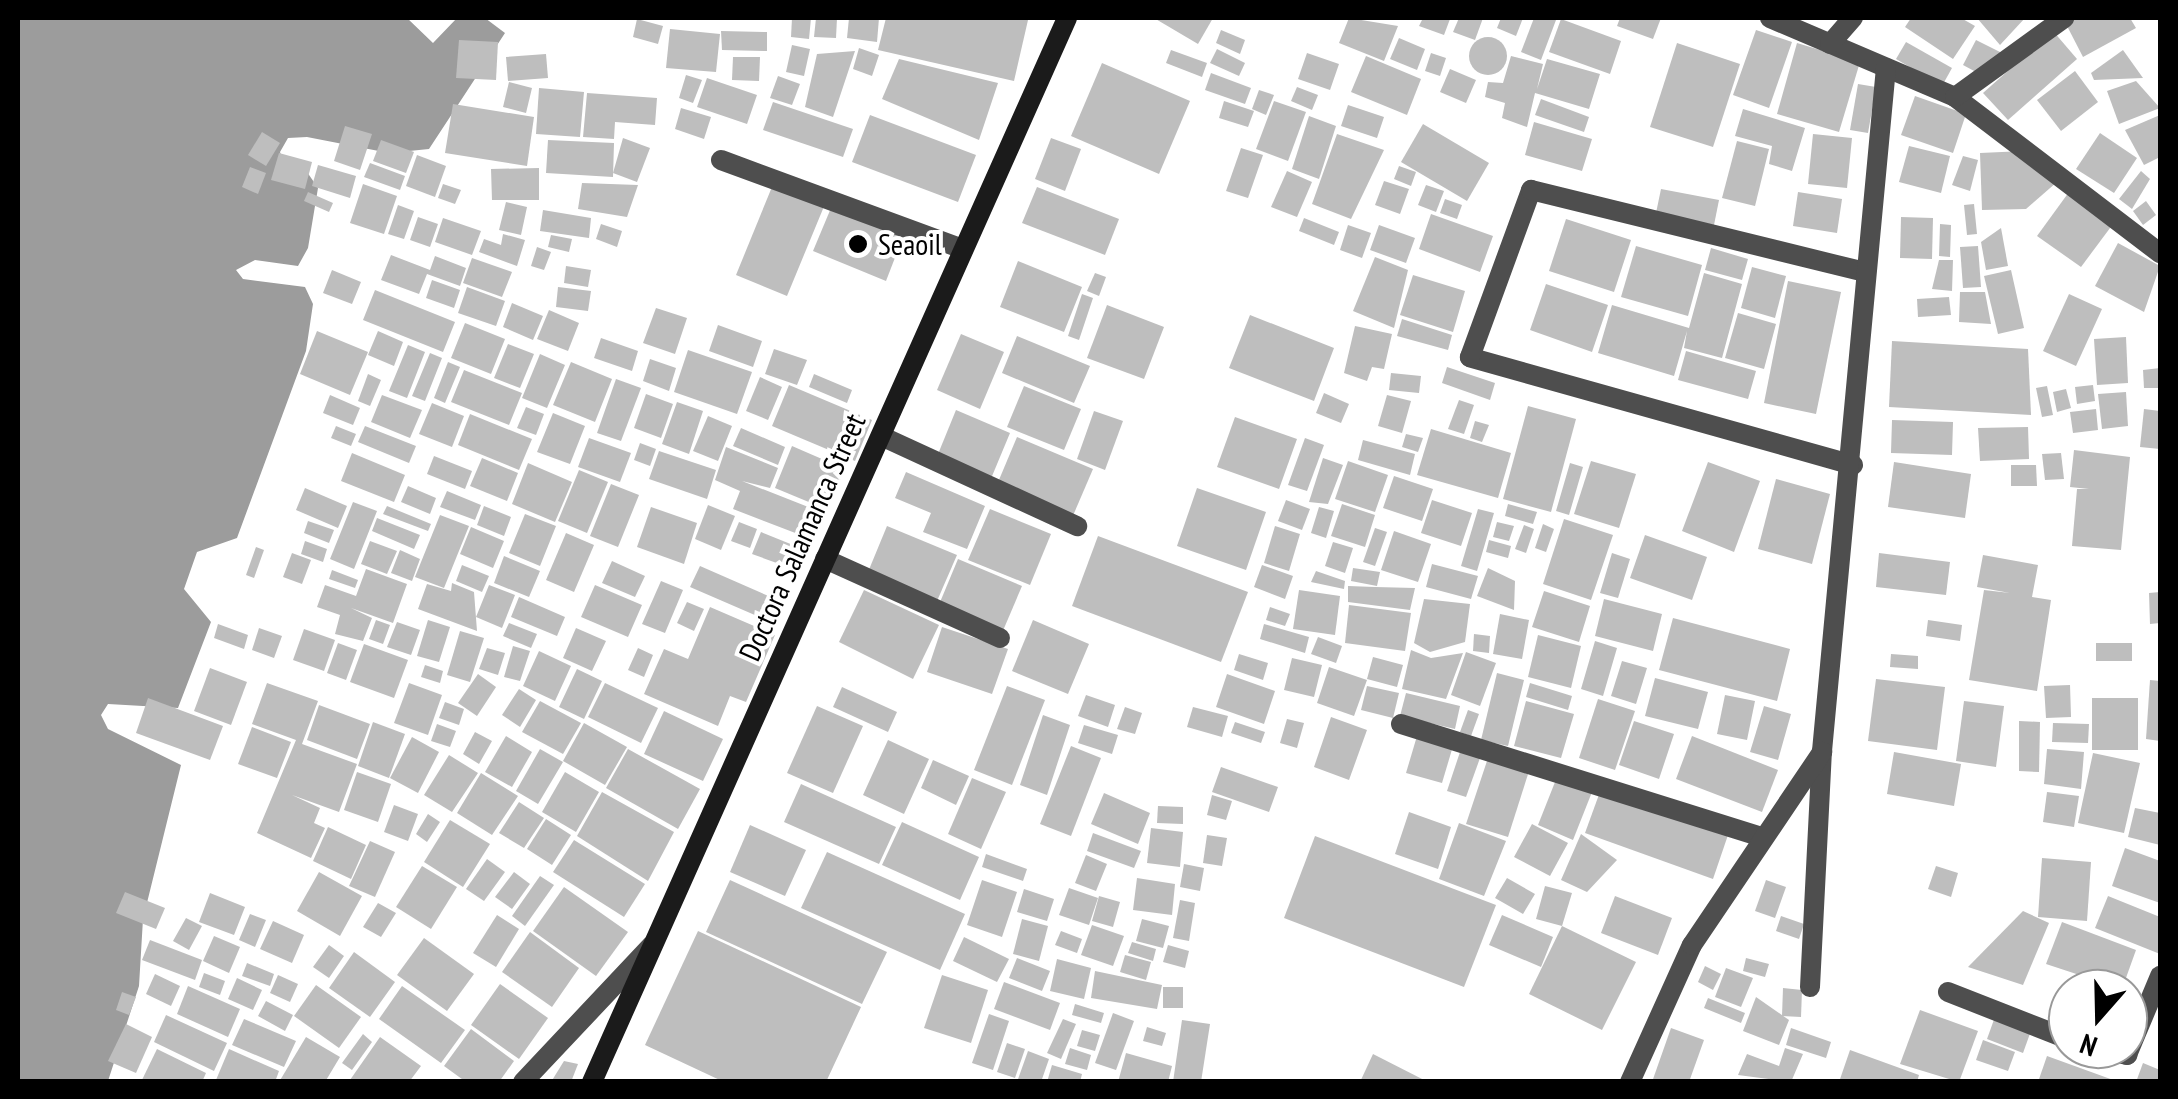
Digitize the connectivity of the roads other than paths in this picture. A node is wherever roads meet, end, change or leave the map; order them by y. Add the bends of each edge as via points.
1 (1067, 18) edge
2 (1770, 18) edge
3 (1853, 18) edge
4 (2064, 18) edge
5 (1830, 44) junction
6 (1886, 68) junction
7 (1956, 97) junction
8 (721, 160) dead end
9 (963, 249) junction
10 (2160, 252) edge
11 (1864, 272) junction
12 (880, 436) junction
13 (1853, 464) junction
14 (1077, 526) dead end
15 (825, 559) junction
16 (1000, 638) dead end
17 (1401, 724) dead end
18 (1822, 751) junction
19 (1762, 837) junction
20 (658, 939) junction
21 (2160, 976) edge
22 (1810, 988) dead end
23 (1948, 992) dead end
24 (2148, 1005) edge
25 (2048, 1031) edge
26 (523, 1082) edge
27 (592, 1082) edge
28 (1630, 1082) edge

1 - 9 main road, Doctora Salamanca Street
2 - 5 street
3 - 5 street
4 - 7 street
5 - 6 street
6 - 7 street
6 - 11 street
7 - 10 street
8 - 9 street
9 - 12 main road, Doctora Salamanca Street
11 - 13 street
11 - 13 street via 1531,190 1470,357
12 - 14 street
12 - 15 main road, Doctora Salamanca Street
13 - 18 street
15 - 16 street
15 - 20 main road, Doctora Salamanca Street
17 - 19 street
18 - 19 street
18 - 22 street
19 - 28 street via 1692,945
20 - 26 street
20 - 27 main road, Doctora Salamanca Street
21 - 24 street
23 - 25 street

